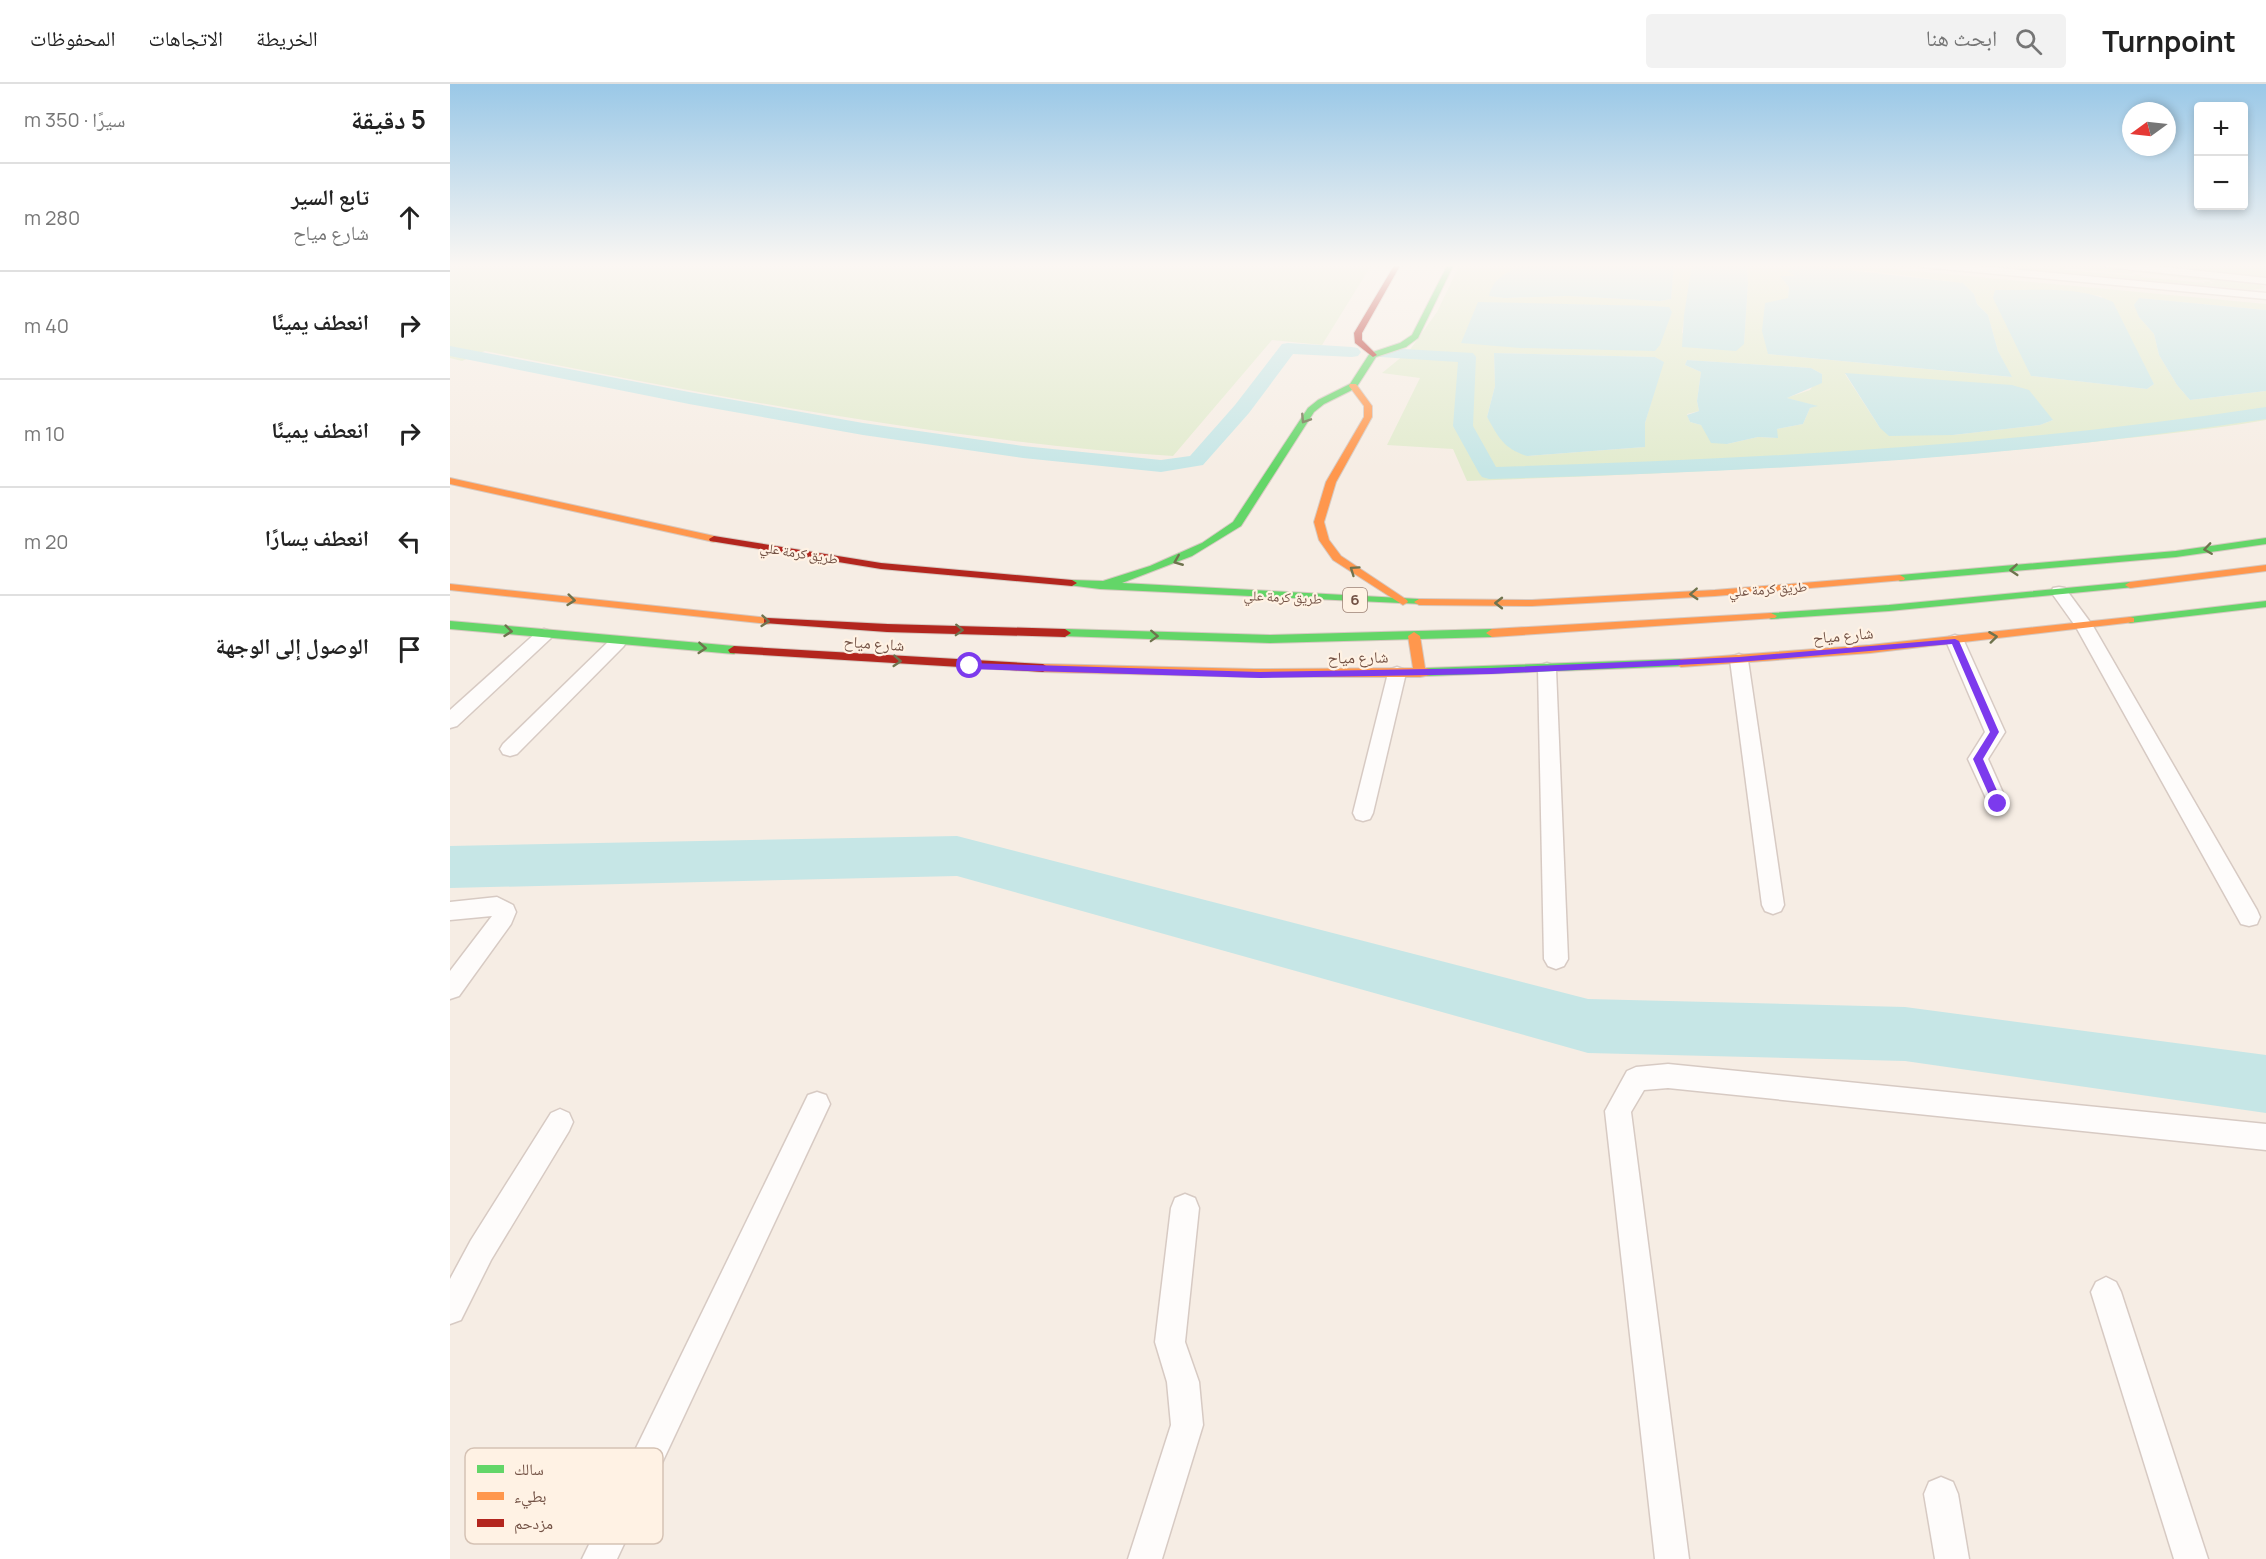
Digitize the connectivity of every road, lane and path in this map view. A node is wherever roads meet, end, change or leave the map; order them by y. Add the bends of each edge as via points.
1 (1358, 333) edge
2 (1418, 333) edge
3 (1373, 356) junction
4 (1353, 387) junction
5 (450, 481) edge
6 (2266, 541) edge
7 (2266, 568) edge
8 (1100, 586) junction
9 (450, 587) edge
10 (2059, 591) junction
11 (1403, 602) junction
12 (2266, 604) edge
13 (450, 625) edge
14 (2084, 626) junction
15 (544, 634) junction
16 (1414, 636) junction
17 (1955, 641) junction
18 (617, 643) junction
19 (1739, 660) junction
20 (1547, 669) junction
21 (1396, 673) junction
22 (1420, 673) junction
23 (450, 721) edge
24 (510, 749) dead end
25 (1998, 804) dead end
26 (1363, 813) dead end
27 (1773, 905) dead end
28 (450, 911) edge
29 (2249, 917) dead end
30 (1556, 959) dead end
31 (450, 989) edge
32 (817, 1104) dead end
33 (560, 1122) dead end
34 (2266, 1137) edge
35 (1185, 1208) dead end
36 (2106, 1292) dead end
37 (450, 1309) edge
38 (652, 1448) edge
39 (1941, 1494) dead end
40 (606, 1544) edge
41 (599, 1559) edge
42 (1145, 1559) edge
43 (1672, 1559) edge
44 (1952, 1559) edge
45 (2191, 1559) edge

1 - 3 main road via 1358,341
2 - 3 main road via 1403,345
3 - 4 main road
4 -> 8 main road via 1311,410 1248,509 1221,538 1174,563
11 -> 4 main road via 1337,558 1324,540 1319,522 1331,482 1368,417 1368,406
5 - 8 main road, طريق كرمة علي / 6 via 721,541 881,566
6 -> 11 main road, طريق كرمة علي / 6 via 2043,567 1715,593 1532,603
7 - 10 main road, طريق كرمة علي / 6
8 - 11 main road, طريق كرمة علي / 6
9 -> 16 main road, طريق كرمة علي / 6 via 766,621 887,628 1270,639
10 - 14 street
10 - 16 main road, طريق كرمة علي / 6 via 1889,608
12 - 14 main road, شارع مياح
13 -> 15 main road, شارع مياح
17 -> 14 main road, شارع مياح
14 - 29 street
15 - 18 main road, شارع مياح
15 - 23 street
16 - 22 main road
17 - 19 main road, شارع مياح
17 - 25 street via 1995,732 1978,759
18 -> 21 main road, شارع مياح via 1069,671
18 - 24 street
19 - 20 main road, شارع مياح
19 - 27 street
20 - 22 main road, شارع مياح
20 - 30 street
21 - 22 main road, شارع مياح
21 - 26 street
28 - 31 street via 497,906 505,912
32 - 38 street
33 - 37 street via 481,1250
34 - 43 street via 1668,1076 1636,1079 1618,1111
35 - 42 street via 1170,1342 1183,1382 1186,1425
36 - 45 street
39 - 44 street
40 - 41 street

